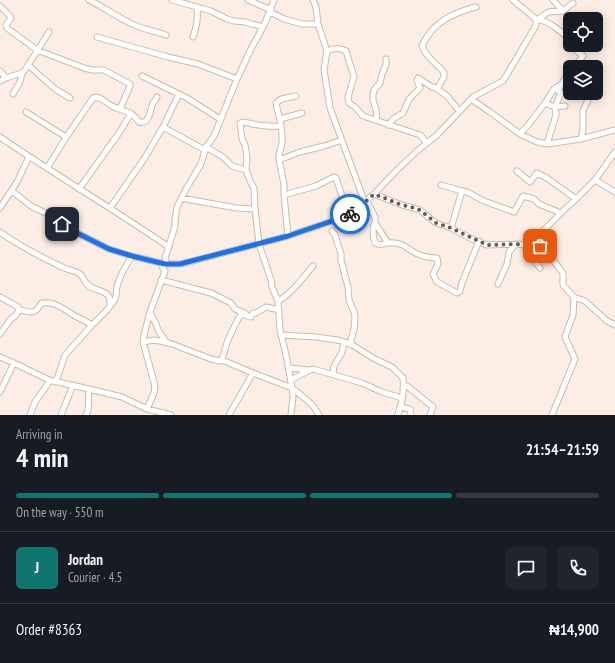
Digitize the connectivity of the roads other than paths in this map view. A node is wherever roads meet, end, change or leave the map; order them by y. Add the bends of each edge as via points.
1 (89, 0) edge
2 (172, 0) edge
3 (248, 0) edge
4 (274, 0) edge
5 (313, 0) edge
6 (513, 0) edge
7 (553, 0) edge
8 (101, 3) edge
9 (574, 3) dead end
10 (0, 6) edge
11 (196, 7) junction
12 (476, 7) dead end
13 (270, 11) junction
14 (563, 11) junction
15 (537, 20) junction
16 (318, 24) junction
17 (263, 27) junction
18 (49, 32) dead end
19 (563, 33) edge
20 (166, 35) dead end
21 (193, 37) dead end
22 (97, 38) dead end
23 (37, 50) junction
24 (327, 51) junction
25 (579, 52) edge
26 (386, 59) dead end
27 (580, 60) edge
28 (28, 65) junction
29 (0, 71) edge
30 (22, 73) junction
31 (142, 76) dead end
32 (6, 78) junction
33 (237, 79) junction
34 (0, 81) edge
35 (563, 81) edge
36 (560, 85) junction
37 (437, 89) junction
38 (13, 94) dead end
39 (179, 94) junction
40 (296, 96) dead end
41 (158, 97) dead end
42 (70, 98) dead end
43 (471, 99) junction
44 (588, 100) edge
45 (545, 103) junction
46 (564, 106) dead end
47 (555, 107) junction
48 (120, 109) junction
49 (459, 111) junction
50 (26, 112) dead end
51 (131, 113) junction
52 (302, 113) dead end
53 (220, 119) junction
54 (280, 120) junction
55 (377, 120) junction
56 (388, 125) junction
57 (281, 126) junction
58 (163, 127) junction
59 (615, 130) edge
60 (520, 134) junction
61 (0, 137) edge
62 (66, 137) junction
63 (581, 139) junction
64 (342, 140) junction
65 (427, 143) junction
66 (547, 144) junction
67 (206, 149) junction
68 (615, 152) edge
69 (29, 157) junction
70 (279, 160) junction
71 (47, 168) junction
72 (246, 170) junction
73 (517, 172) dead end
74 (595, 180) junction
75 (441, 185) dead end
76 (79, 189) junction
77 (12, 191) junction
78 (462, 191) junction
79 (615, 192) edge
80 (374, 194) junction
81 (284, 195) junction
82 (181, 198) junction
83 (576, 199) junction
84 (366, 202) junction
85 (0, 208) edge
86 (110, 208) junction
87 (255, 208) junction
88 (561, 213) junction
89 (348, 215) junction
90 (375, 222) junction
91 (451, 228) junction
92 (332, 231) dead end
93 (1, 233) edge
94 (288, 236) junction
95 (479, 241) junction
96 (533, 241) junction
97 (388, 243) junction
98 (259, 244) junction
99 (516, 244) junction
100 (523, 244) junction
101 (169, 246) junction
102 (132, 256) junction
103 (165, 264) junction
104 (313, 266) dead end
105 (540, 268) dead end
106 (162, 280) junction
107 (498, 284) dead end
108 (0, 297) edge
109 (574, 297) junction
110 (278, 301) junction
111 (110, 305) junction
112 (278, 308) junction
113 (19, 310) junction
114 (150, 314) junction
115 (252, 315) junction
116 (92, 325) junction
117 (615, 325) edge
118 (0, 334) edge
119 (281, 335) junction
120 (143, 342) junction
121 (167, 342) junction
122 (344, 342) junction
123 (350, 344) junction
124 (0, 357) edge
125 (222, 360) junction
126 (14, 363) junction
127 (289, 368) junction
128 (310, 370) junction
129 (253, 374) junction
130 (334, 375) junction
131 (50, 380) junction
132 (291, 380) junction
133 (56, 382) junction
134 (73, 385) junction
135 (292, 388) junction
136 (403, 388) junction
137 (89, 389) junction
138 (0, 392) edge
139 (402, 398) junction
140 (400, 407) junction
141 (149, 411) edge
142 (30, 415) edge
143 (61, 415) edge
144 (86, 415) edge
145 (169, 415) edge
146 (229, 415) edge
147 (291, 415) edge
148 (319, 415) edge
149 (398, 415) edge
150 (411, 415) edge
151 (430, 415) edge
152 (552, 415) edge

1 - 8 street
2 - 11 street
3 - 13 street
4 - 13 street
5 - 16 street
6 - 15 street
7 - 14 street
8 - 20 street via 137,26
9 - 14 street
10 - 23 street via 10,16 7,28
11 - 17 street via 226,19
11 - 21 street via 198,23
12 - 37 street via 448,17 430,31 422,46 428,58 444,73
13 - 16 street via 284,19 302,24
13 - 17 street
14 - 15 street via 548,12
15 - 19 street
15 - 43 street via 502,81
16 - 24 street
17 - 33 street
18 - 23 street
22 - 33 street via 198,64
23 - 28 street
23 - 48 street via 84,68 104,70 130,84
24 - 55 street via 339,48 346,51 354,77 348,97 349,103 362,116
24 - 64 street via 324,70 327,92
25 - 27 street via 583,56
26 - 55 street via 380,83 373,95
28 - 30 street
28 - 42 street via 55,89
29 - 32 street
30 - 32 street
30 - 38 street
31 - 39 street
32 - 34 street
33 - 53 street
35 - 36 street
36 - 45 street via 554,89
36 - 47 street via 558,91 561,93
37 - 49 street via 448,97
37 - 56 street via 418,78 420,88 410,99 403,113
39 - 53 street
39 - 58 street
40 - 54 street via 277,101
41 - 51 street via 144,122 139,122
43 - 49 street
43 - 60 street
44 - 63 street via 583,111
45 - 47 street
45 - 60 street
46 - 47 street
47 - 66 street via 556,115
48 - 51 street
48 - 62 street via 95,96
49 - 65 street
50 - 62 street
51 - 76 street
52 - 54 street
53 - 67 street
54 - 57 street
55 - 56 street
56 - 65 street via 420,135
57 - 70 street
57 - 72 street via 240,123 247,157
58 - 67 street
58 - 86 street
59 - 63 street
60 - 66 street
61 - 69 street
62 - 71 street
63 - 66 street
64 - 70 street
64 - 84 street
65 - 80 street
67 - 72 street via 223,157 232,166
67 - 82 street via 201,164
68 - 74 street
69 - 71 street
69 - 77 street
70 - 81 street
71 - 76 street
72 - 87 street via 254,188
73 - 83 street via 530,182 537,173
74 - 79 street
74 - 83 street
75 - 78 street
76 - 86 street
77 - 85 street
77 - 102 street via 69,229 109,249
78 - 88 street via 514,212 523,196
78 - 91 street
80 - 84 street
80 - 91 street via 420,210 436,223
81 - 89 street via 316,186 334,177
81 - 94 street
82 - 87 street via 236,208
82 - 101 street
83 - 88 street
84 - 89 street
84 - 90 street via 375,217
86 - 101 street
87 - 98 street
88 - 96 street
89 - 94 street
90 - 97 street
90 - 97 street via 375,244
91 - 95 street
92 - 123 street via 341,254 349,300 355,317
93 - 111 street via 57,265 80,274 87,285 109,296
94 - 98 street
95 - 97 street via 458,293 437,282 433,274 438,264 437,258 423,256 399,243
95 - 99 street via 487,245
96 - 100 street
96 - 109 street via 554,260 563,273 563,285
98 - 103 street via 180,264
98 - 110 street
99 - 100 street
99 - 107 street via 509,252 507,264
100 - 105 street
101 - 103 street
102 - 103 street
102 - 111 street via 124,267 116,288 117,293
103 - 106 street via 162,268 165,271
104 - 110 street via 299,284
106 - 114 street
106 - 115 street via 212,294 231,303 235,309
108 - 113 street via 15,304
109 - 117 street via 588,303
109 - 152 street via 573,315 565,337 575,359
110 - 112 street
111 - 116 street
112 - 115 street via 266,307
112 - 119 street
113 - 116 street via 32,313 42,303 52,303 62,306
113 - 118 street
114 - 120 street
114 - 121 street
115 - 125 street via 251,318 241,314 229,337
116 - 133 street via 65,355
119 - 122 street
119 - 127 street
120 - 121 street
120 - 141 street via 155,386
121 - 125 street via 218,361
122 - 123 street
122 - 130 street via 342,351 334,363
123 - 136 street via 392,367 403,378
124 - 126 street
125 - 129 street
126 - 131 street
126 - 138 street
127 - 128 street
127 - 132 street
128 - 130 street
128 - 132 street
129 - 135 street
129 - 146 street
130 - 139 street
131 - 133 street
131 - 142 street
132 - 135 street
133 - 134 street
134 - 137 street
134 - 143 street
135 - 147 street
135 - 148 street via 314,407
136 - 139 street
136 - 151 street via 407,386 433,407
137 - 141 street via 122,397
137 - 144 street
139 - 140 street
140 - 149 street
140 - 150 street via 410,409
141 - 145 street

